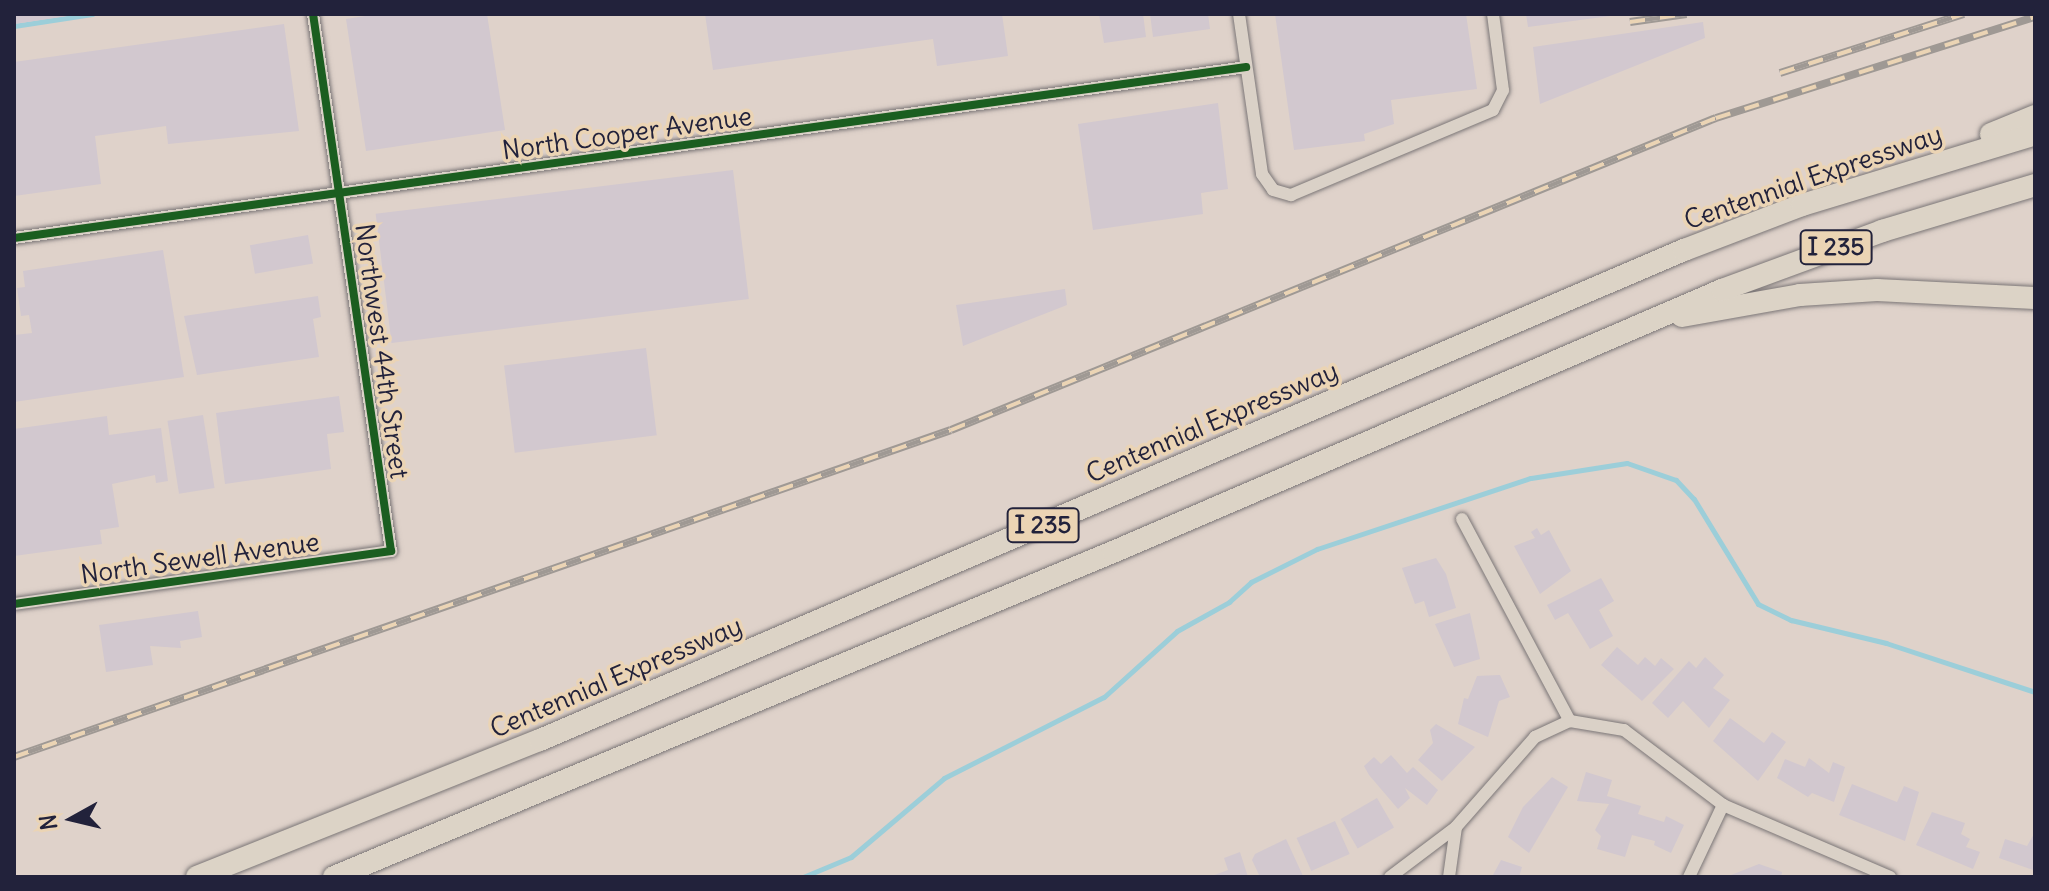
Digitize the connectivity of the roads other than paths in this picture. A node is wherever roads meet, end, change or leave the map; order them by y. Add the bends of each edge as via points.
1 (313, 14) edge
2 (1239, 14) edge
3 (1493, 14) edge
4 (1246, 67) junction
5 (2035, 116) edge
6 (2035, 134) edge
7 (1891, 176) junction
8 (2035, 185) edge
9 (339, 193) junction
10 (14, 238) edge
11 (2035, 298) edge
12 (1642, 323) junction
13 (1462, 519) dead end
14 (391, 551) joint
15 (14, 604) edge
16 (1570, 721) junction
17 (1723, 805) junction
18 (449, 827) junction
19 (1456, 827) junction
20 (197, 877) edge
21 (334, 877) edge
22 (357, 877) edge
23 (1390, 877) edge
24 (1449, 877) edge
25 (1689, 877) edge
26 (1890, 877) edge

1 - 9 street, Northwest 44th Street
2 - 4 street
3 - 4 street via 1500,100 1489,113 1291,195 1273,190 1262,174
4 - 9 street, North Cooper Avenue
5 - 7 highway
6 - 7 highway, Centennial Expressway / I 235
7 - 20 highway, Centennial Expressway / I 235 via 1684,250 540,740
8 - 12 highway, I 235 via 1854,240
9 - 10 street, North Cooper Avenue
9 - 14 street, Northwest 44th Street
11 - 12 highway via 1877,290 1800,295
12 - 18 highway, I 235 via 1113,552
13 - 16 street
14 - 15 street, North Sewell Avenue
16 - 17 street via 1624,730
16 - 19 street via 1535,737
17 - 25 street
17 - 26 street
18 - 21 highway, I 235
18 - 22 highway
19 - 23 street
19 - 24 street

